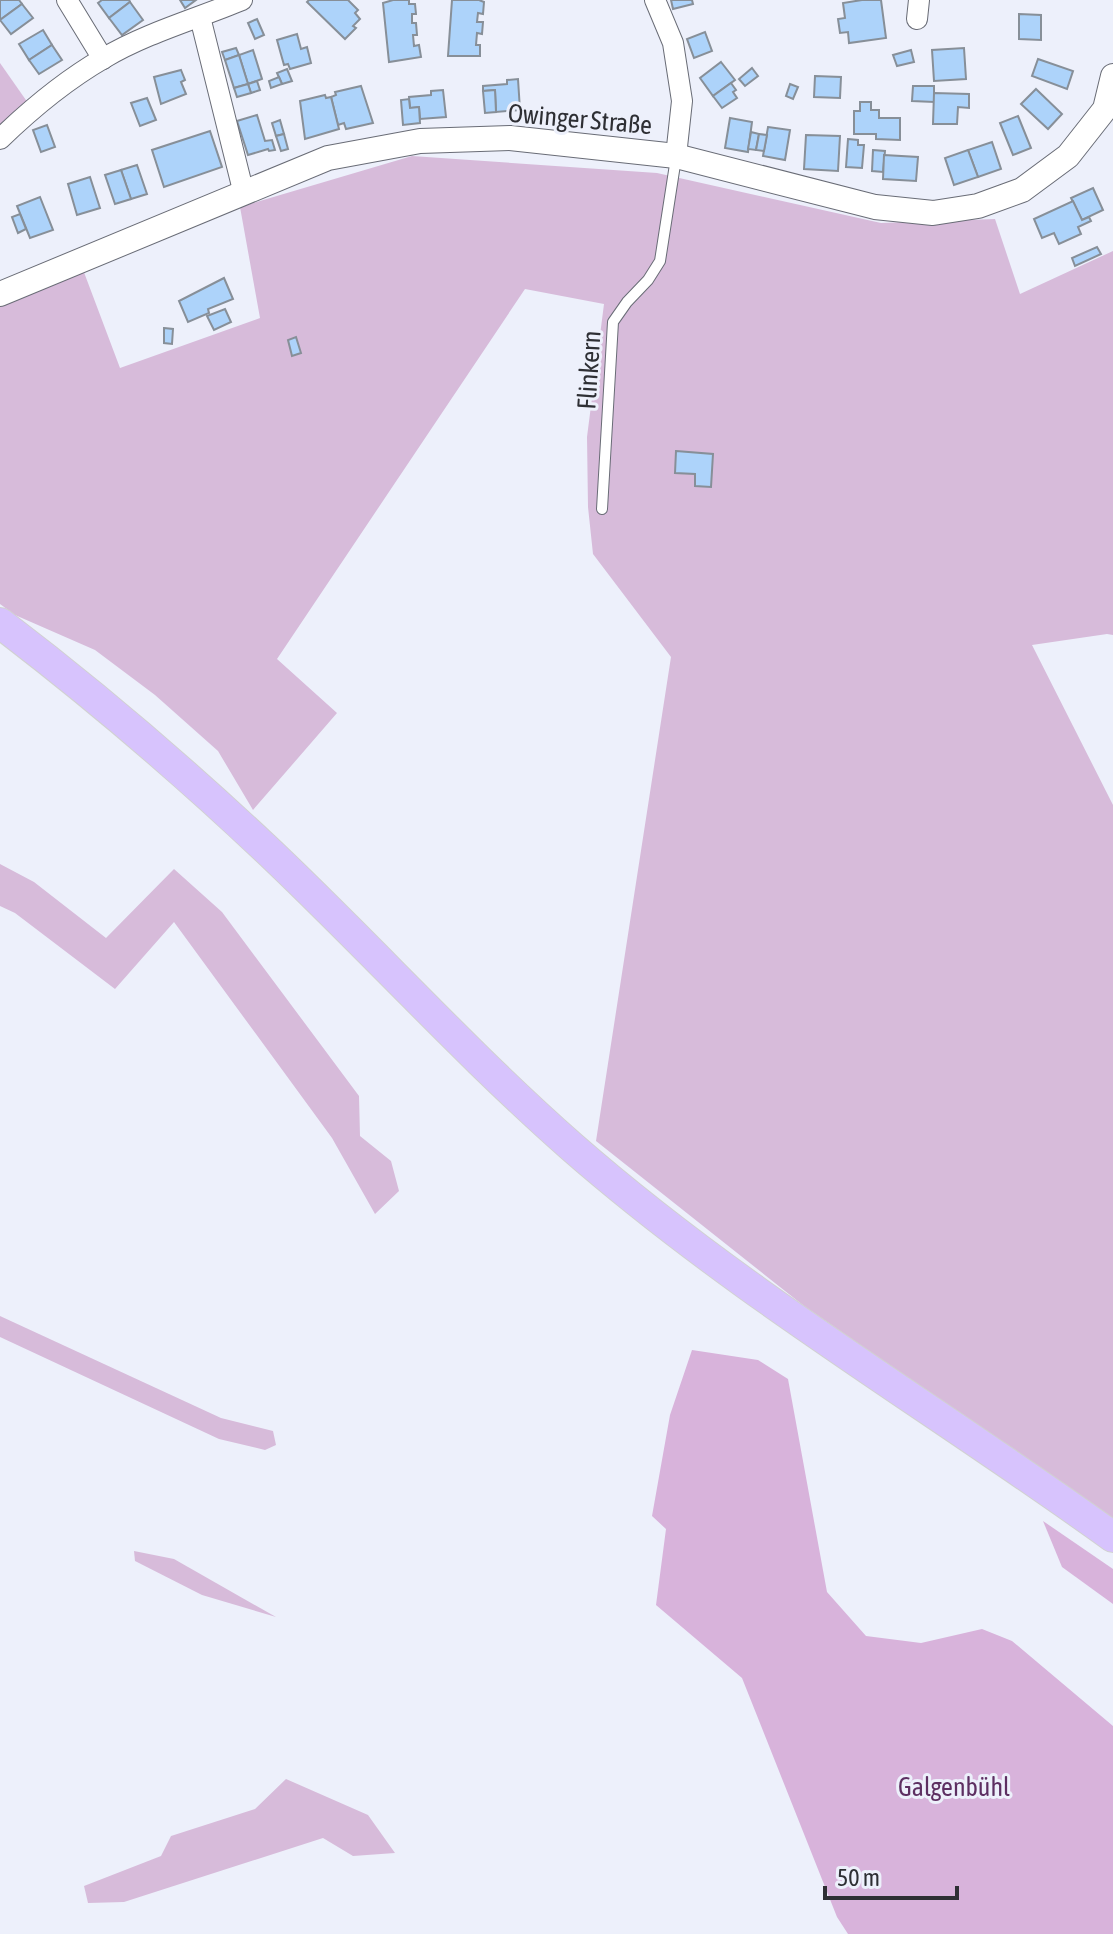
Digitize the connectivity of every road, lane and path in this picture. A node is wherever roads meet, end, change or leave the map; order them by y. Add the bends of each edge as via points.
1 (67, 0) edge
2 (241, 0) edge
3 (655, 0) edge
4 (200, 17) junction
5 (103, 59) junction
6 (1113, 76) edge
7 (0, 139) edge
8 (676, 156) junction
9 (244, 194) junction
10 (0, 294) edge
11 (602, 509) dead end
12 (0, 623) edge
13 (1113, 1537) edge

1 - 5 street
2 - 4 street
3 - 8 street via 673,43 682,101
4 - 5 street
4 - 9 street
5 - 7 street via 28,112
6 - 8 street, Owinger Straße via 1105,109 1068,156 1022,190 978,206 933,213 875,207
8 - 9 street, Owinger Straße via 510,138 420,141 328,158
8 - 11 lane, Flinkern via 660,261 613,322
9 - 10 street, Owinger Straße
12 - 13 main road via 136,732 266,849 521,1100 628,1193 778,1308

